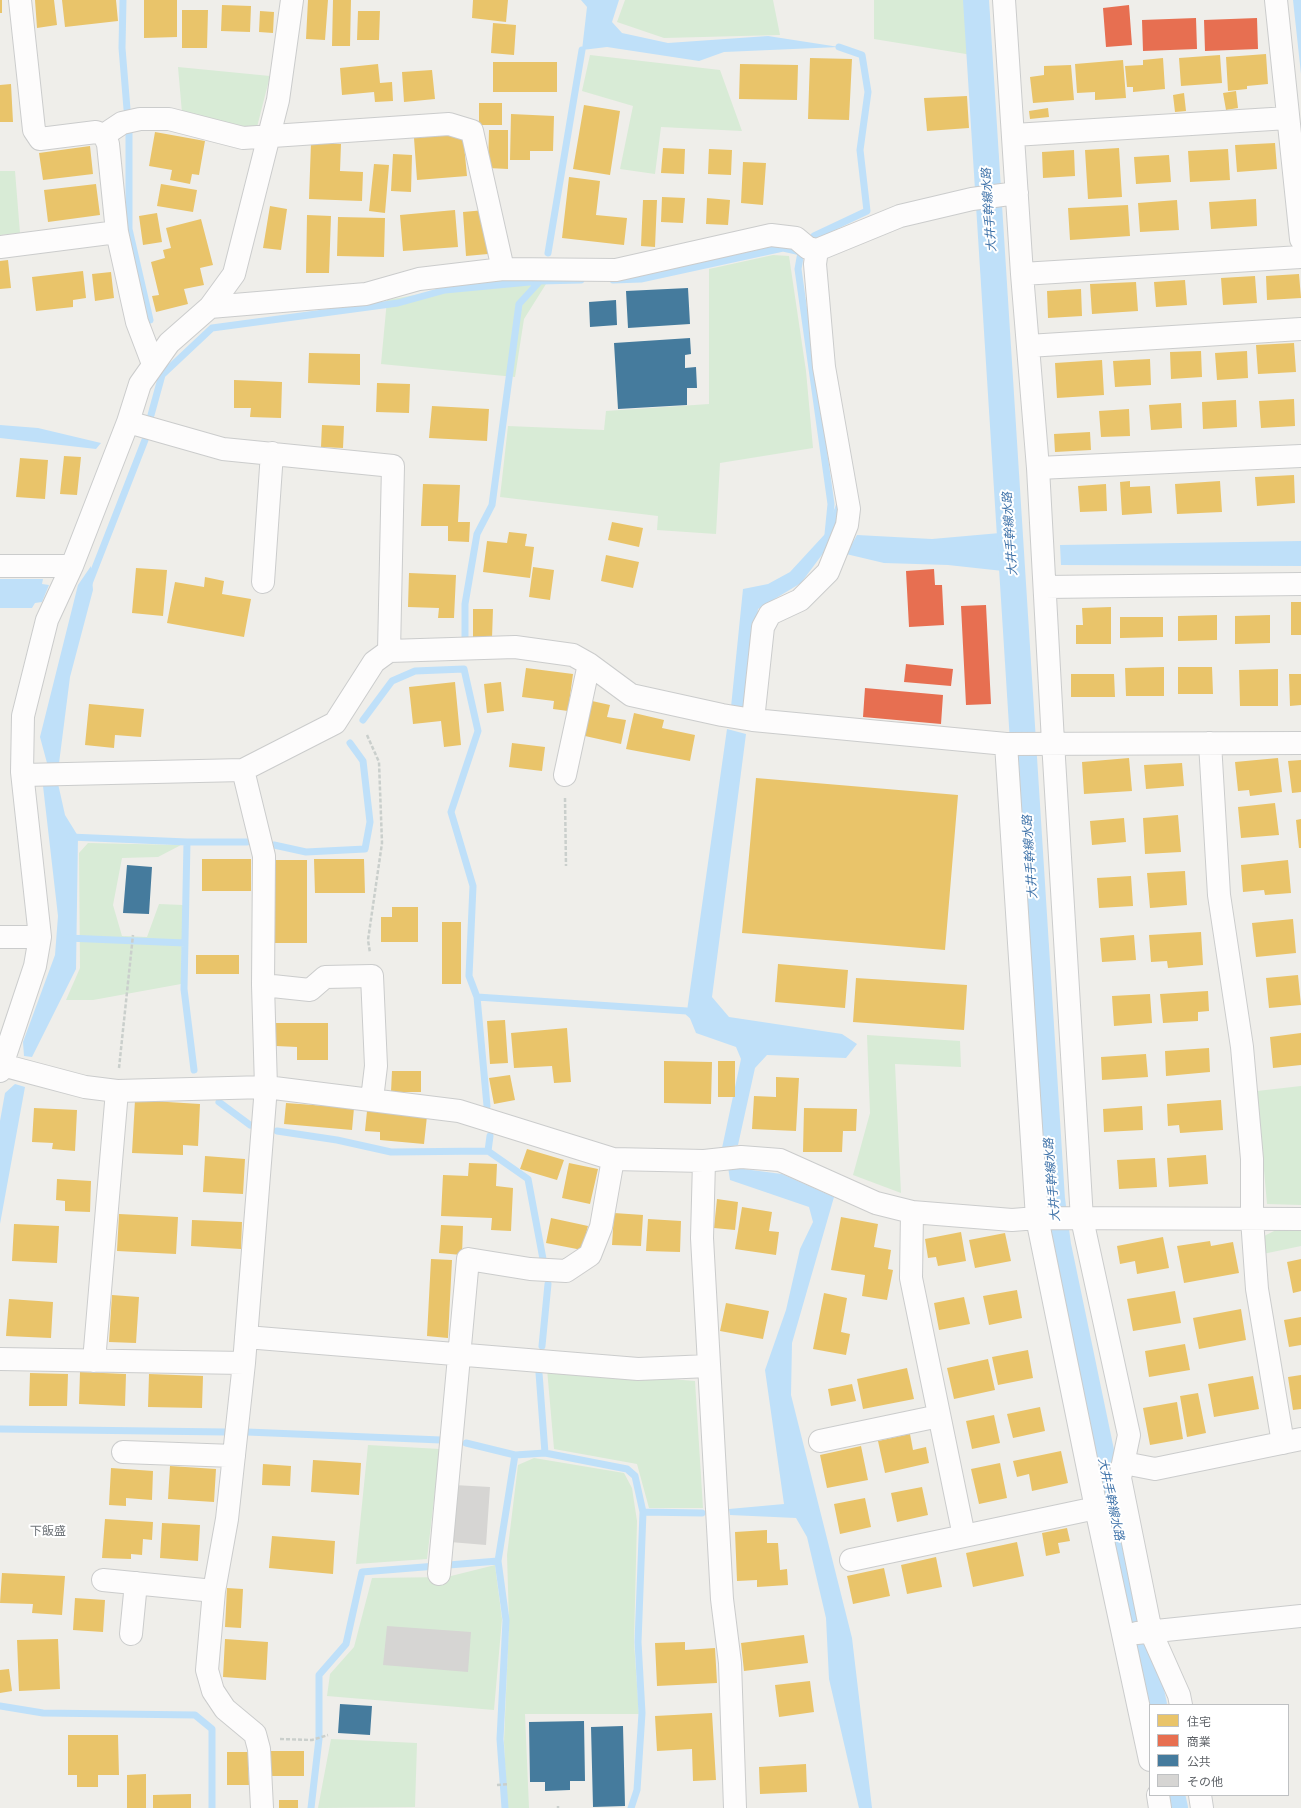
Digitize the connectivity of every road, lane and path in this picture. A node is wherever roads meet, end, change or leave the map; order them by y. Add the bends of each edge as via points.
1 (20, 0) edge
2 (292, 0) edge
3 (1004, 0) edge
4 (1276, 0) edge
5 (1288, 118) junction
6 (104, 135) junction
7 (1014, 135) junction
8 (269, 136) junction
9 (1008, 194) junction
10 (117, 232) junction
11 (1301, 239) edge
12 (0, 247) edge
13 (817, 250) junction
14 (1301, 257) edge
15 (503, 269) junction
16 (1022, 274) junction
17 (210, 307) junction
18 (1301, 329) edge
19 (1028, 346) junction
20 (153, 364) junction
21 (128, 422) junction
22 (272, 453) junction
23 (1301, 456) edge
24 (1038, 468) junction
25 (0, 566) edge
26 (72, 566) junction
27 (263, 582) dead end
28 (1301, 584) edge
29 (1045, 586) junction
30 (389, 651) junction
31 (589, 664) junction
32 (753, 720) junction
33 (367, 735) dead end
34 (1044, 743) junction
35 (1301, 743) edge
36 (1006, 744) junction
37 (1210, 744) junction
38 (242, 770) junction
39 (42, 775) junction
40 (565, 775) joint
41 (566, 866) dead end
42 (133, 935) dead end
43 (0, 937) edge
44 (40, 937) junction
45 (372, 976) junction
46 (263, 985) junction
47 (1, 1068) edge
48 (266, 1087) junction
49 (117, 1091) junction
50 (372, 1099) junction
51 (613, 1159) junction
52 (704, 1161) junction
53 (912, 1212) junction
54 (1038, 1218) junction
55 (1074, 1219) junction
56 (1252, 1219) junction
57 (1301, 1219) edge
58 (246, 1337) junction
59 (458, 1354) junction
60 (0, 1359) edge
61 (94, 1361) junction
62 (244, 1363) junction
63 (709, 1366) junction
64 (939, 1416) junction
65 (1292, 1441) edge
66 (820, 1442) dead end
67 (123, 1452) dead end
68 (234, 1456) junction
69 (1124, 1463) junction
70 (1096, 1508) junction
71 (964, 1536) junction
72 (851, 1560) dead end
73 (439, 1567) dead end
74 (103, 1580) dead end
75 (136, 1583) junction
76 (214, 1590) junction
77 (1301, 1616) edge
78 (1151, 1632) junction
79 (132, 1634) dead end
80 (1123, 1635) junction
81 (1181, 1704) edge
82 (328, 1735) dead end
83 (259, 1749) junction
84 (1149, 1755) edge
85 (509, 1784) dead end
86 (497, 1785) dead end
87 (1158, 1796) edge
88 (1200, 1796) edge
89 (262, 1808) edge
90 (735, 1808) edge
91 (1160, 1808) edge
92 (1202, 1808) edge

1 - 6 street via 34,130 40,138 96,132
2 - 8 street via 278,100
3 - 7 street
4 - 5 street
5 - 7 street
5 - 11 street
6 - 8 street via 122,123 140,119 169,118 243,138
6 - 10 street via 108,144
7 - 9 street
8 - 15 street via 449,124 472,131
8 - 17 street via 234,274
9 - 13 street via 972,199 900,216
9 - 16 street
10 - 12 street
10 - 20 street via 137,322
13 - 15 street via 808,248 796,238 771,235 616,270
13 - 32 street via 815,264 824,367 849,509 847,525 828,572 800,600 770,614 763,628
14 - 16 street
15 - 17 street via 419,279 366,294
16 - 19 street
17 - 20 street via 169,343
18 - 19 street
19 - 24 street
20 - 21 street via 140,384
21 - 22 street via 223,449
21 - 26 street
22 - 27 street
22 - 30 street via 393,466
23 - 24 street
24 - 29 street
25 - 26 street
26 - 39 street via 47,620 23,716
28 - 29 street
29 - 34 street
30 - 31 street via 515,647 573,655
30 - 38 street via 374,662 335,723
31 - 32 street via 631,695
31 - 40 street
32 - 36 street
33 - 45 path via 379,762 382,843 368,940
34 - 36 street
34 - 37 street
34 - 55 street
35 - 37 street
36 - 54 street
37 - 56 street via 1219,895 1242,1047 1252,1159
38 - 39 street
38 - 46 street via 264,856
39 - 44 street
40 - 41 path
42 - 49 path
43 - 44 street
44 - 47 street via 35,966
45 - 46 street via 325,977 310,990
45 - 50 street via 376,1066
46 - 48 street
47 - 49 street via 85,1087
48 - 49 street
48 - 50 street
48 - 58 street
49 - 61 street
50 - 51 street via 459,1111
51 - 52 street
51 - 59 street via 601,1226 590,1254 572,1267 566,1271 530,1269 468,1259
52 - 53 street via 741,1157 780,1160 876,1203
52 - 63 street via 702,1238
53 - 54 street via 1012,1220
53 - 64 street via 911,1278
54 - 55 street
54 - 70 street
55 - 56 street
55 - 69 street via 1129,1435
56 - 57 street
56 - 65 street via 1257,1289
58 - 59 street
58 - 62 street
59 - 63 street via 638,1369
59 - 73 street
60 - 61 street
61 - 62 street
62 - 68 street
63 - 90 street via 722,1599 730,1664
64 - 66 street
64 - 71 street
65 - 69 street via 1155,1470
67 - 68 street
68 - 76 street via 227,1519
69 - 78 street via 1120,1478
70 - 71 street
70 - 80 street
71 - 72 street
74 - 75 street
75 - 76 street
75 - 79 street
76 - 83 street via 207,1670 213,1691 225,1709 256,1734
77 - 78 street
78 - 80 street
78 - 81 street via 1180,1696
80 - 84 street
82 - 83 path via 312,1740 279,1739
83 - 89 street
85 - 86 path
87 - 91 street
88 - 92 street

